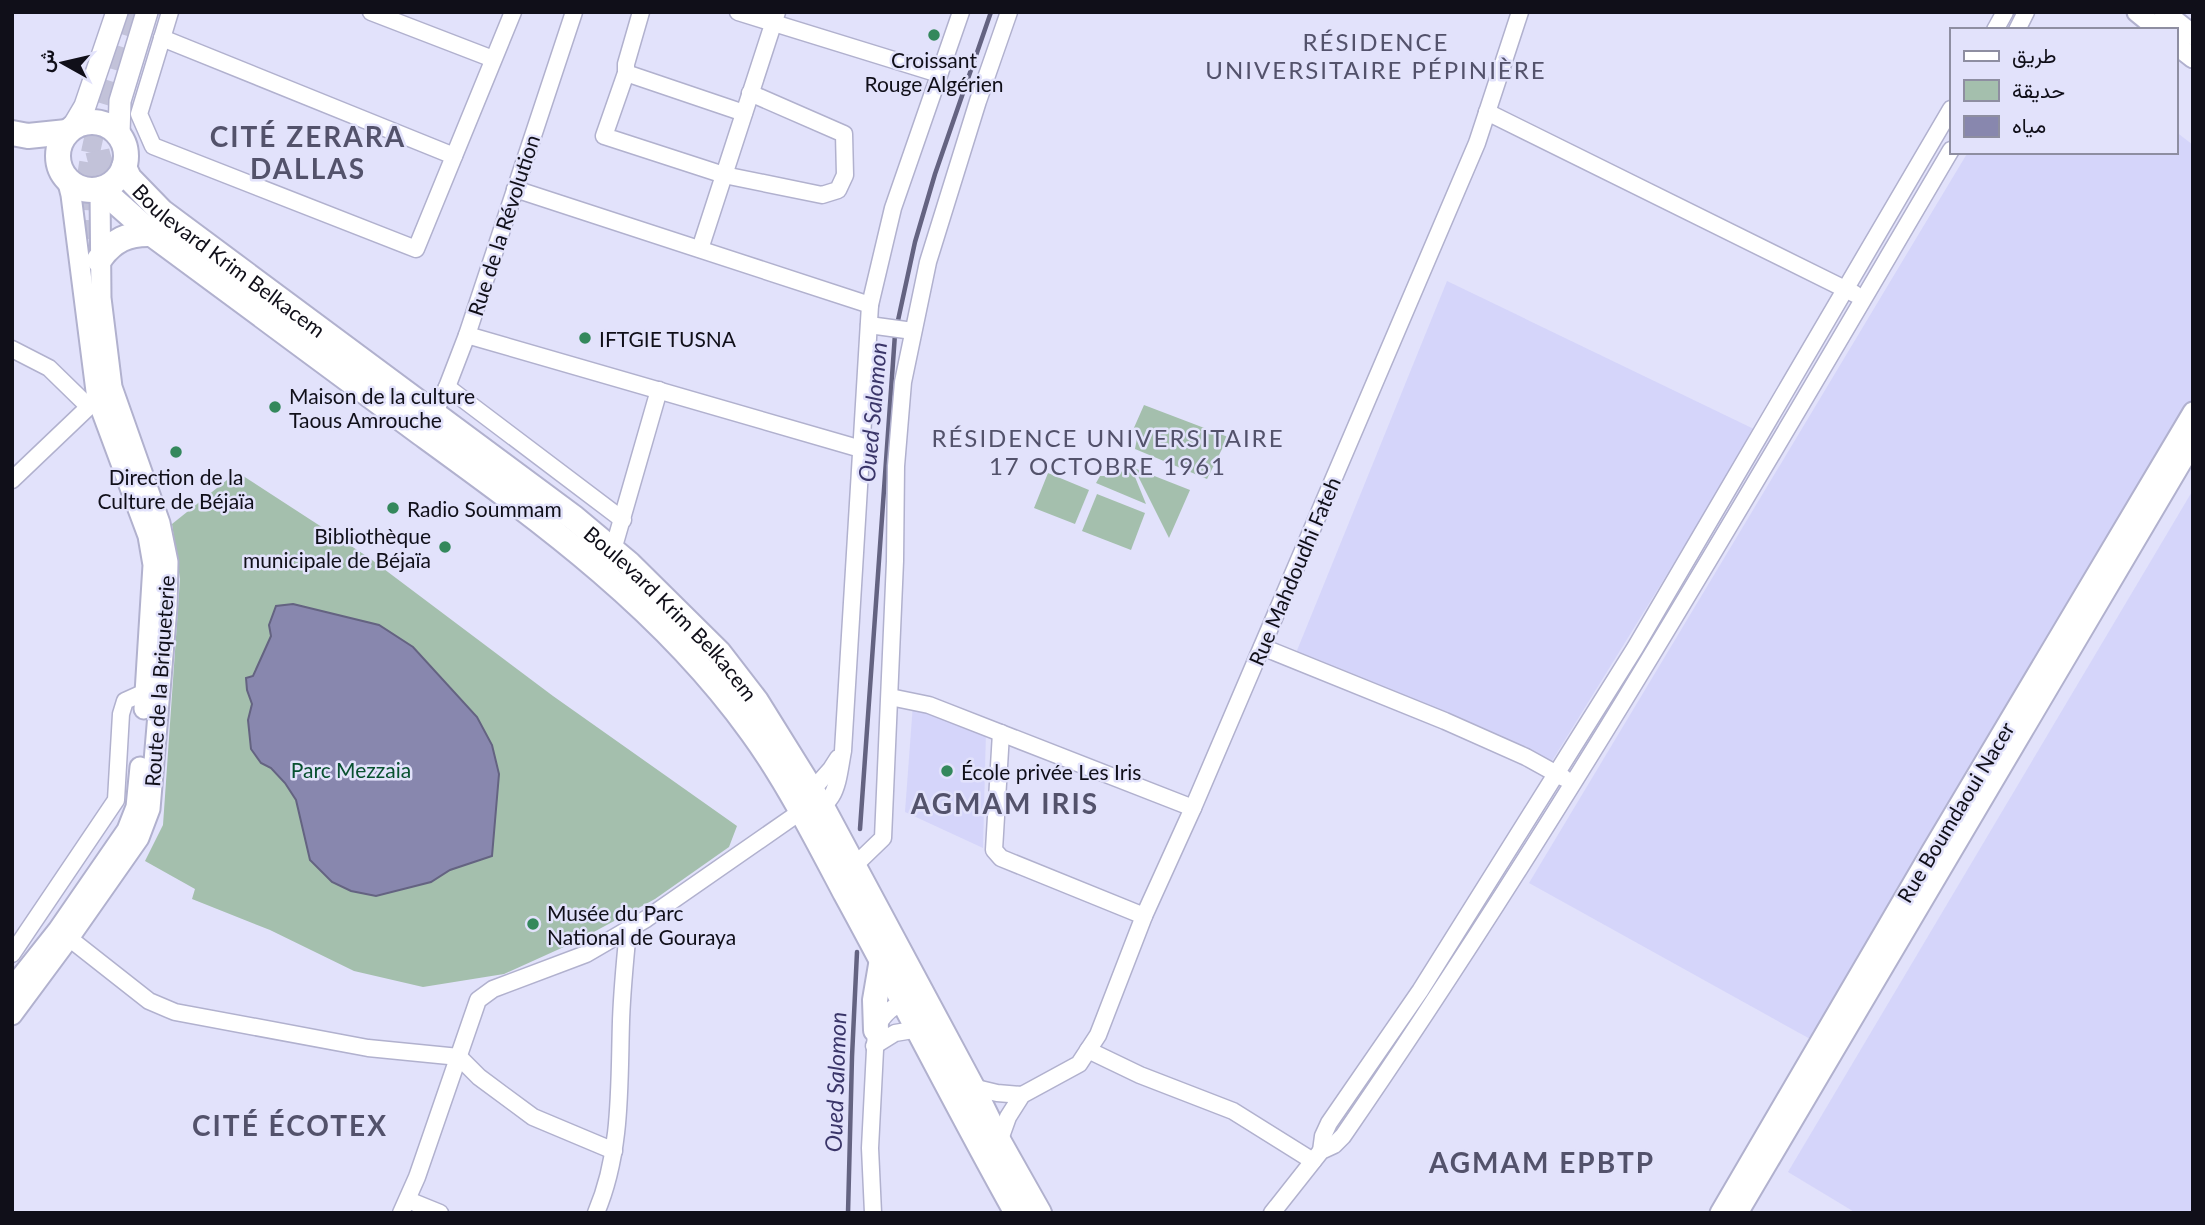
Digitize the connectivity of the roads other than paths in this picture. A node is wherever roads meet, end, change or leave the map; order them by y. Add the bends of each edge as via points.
1 (117, 12) edge
2 (147, 12) edge
3 (170, 12) edge
4 (371, 12) edge
5 (513, 12) edge
6 (574, 12) edge
7 (641, 12) edge
8 (738, 12) edge
9 (961, 12) edge
10 (1009, 12) edge
11 (1520, 12) edge
12 (2005, 12) edge
13 (2026, 12) edge
14 (2137, 12) edge
15 (2164, 12) edge
16 (775, 18) edge
17 (1996, 28) edge
18 (2018, 28) edge
19 (2157, 28) edge
20 (2193, 35) edge
21 (162, 38) junction
22 (2177, 46) edge
23 (2193, 58) edge
24 (494, 59) junction
25 (626, 73) junction
26 (939, 74) junction
27 (750, 93) junction
28 (1950, 111) edge
29 (1487, 112) junction
30 (744, 113) junction
31 (69, 130) junction
32 (20, 134) edge
33 (119, 134) junction
34 (1950, 152) edge
35 (454, 156) junction
36 (124, 167) junction
37 (62, 169) junction
38 (724, 175) junction
39 (100, 189) junction
40 (515, 189) junction
41 (152, 234) junction
42 (700, 250) junction
43 (99, 260) junction
44 (1847, 289) junction
45 (1864, 298) junction
46 (870, 305) junction
47 (874, 326) junction
48 (910, 331) junction
49 (467, 335) junction
50 (12, 349) edge
51 (447, 387) junction
52 (659, 390) junction
53 (93, 402) junction
54 (2193, 412) edge
55 (429, 424) junction
56 (1757, 442) junction
57 (2193, 443) edge
58 (861, 450) junction
59 (1774, 452) junction
60 (12, 480) edge
61 (622, 520) junction
62 (613, 550) junction
63 (1262, 647) junction
64 (145, 692) junction
65 (890, 697) junction
66 (1001, 733) junction
67 (1557, 774) junction
68 (1572, 784) junction
69 (116, 800) junction
70 (811, 803) junction
71 (143, 808) junction
72 (1193, 808) junction
73 (854, 866) junction
74 (1144, 916) junction
75 (628, 930) junction
76 (63, 934) junction
77 (12, 954) edge
78 (882, 959) junction
79 (12, 988) edge
80 (914, 1000) junction
81 (12, 1015) edge
82 (919, 1030) junction
83 (875, 1038) junction
84 (1088, 1051) junction
85 (459, 1057) junction
86 (972, 1087) junction
87 (1022, 1095) junction
88 (999, 1142) junction
89 (614, 1151) junction
90 (1317, 1156) junction
91 (405, 1207) edge
92 (440, 1213) edge
93 (596, 1213) edge
94 (873, 1213) edge
95 (1017, 1213) edge
96 (1039, 1213) edge
97 (1272, 1213) edge
98 (1720, 1213) edge
99 (1738, 1213) edge

1 - 31 main road via 89,96
2 - 33 main road via 120,101
3 - 21 street
4 - 24 street
5 - 24 street
6 - 40 street, Rue de la Révolution
7 - 25 street
8 - 16 street
9 - 26 street
10 - 48 street
11 - 29 street, Rue Mahdoudhi Fateh
12 - 17 street
13 - 18 street
14 - 19 street
15 - 20 street
16 - 26 street
16 - 27 street
21 - 35 street
21 - 35 street via 139,114 153,146 416,249
22 - 23 street
24 - 35 street
25 - 30 street
25 - 38 street via 604,136
26 - 46 street via 893,208
27 - 30 street
27 - 38 street via 844,134 845,175 838,190 822,195
28 - 44 street
29 - 44 street
29 - 63 street, Rue Mahdoudhi Fateh
30 - 38 street
31 - 32 main road
31 - 33 main road via 97,121
31 - 37 main road via 59,145
32 - 37 main road via 40,141
33 - 36 main road via 126,150
34 - 45 street
36 - 39 main road via 113,183
36 - 55 main road, Boulevard Krim Belkacem via 162,212
37 - 39 main road via 82,189
37 - 53 street, Route de la Briqueterie via 71,195
38 - 42 street
39 - 41 main road, Boulevard Krim Belkacem
39 - 43 street, Route de la Briqueterie
40 - 42 street
40 - 49 street, Rue de la Révolution
41 - 43 main road via 126,236
41 - 55 main road, Boulevard Krim Belkacem
42 - 46 street
43 - 71 street, Route de la Briqueterie via 112,387 160,523 168,562 167,607
44 - 45 street
44 - 56 street
45 - 59 street
46 - 47 street
47 - 48 street
47 - 58 street
48 - 65 street via 896,466
49 - 51 street, Rue de la Révolution
49 - 52 street
50 - 53 street via 49,368
51 - 55 street, Rue de la Révolution
51 - 61 street
52 - 58 street
52 - 61 street
53 - 60 street
53 - 64 street, Route de la Briqueterie via 148,536 153,565
54 - 98 street, Rue Boumdaoui Nacer
55 - 62 main road, Boulevard Krim Belkacem via 574,518
55 - 70 main road, Boulevard Krim Belkacem via 653,616
56 - 59 street
56 - 67 street
57 - 99 street, Rue Boumdaoui Nacer
58 - 70 street via 843,751 834,794
59 - 68 street
61 - 62 street
62 - 70 main road, Boulevard Krim Belkacem via 719,653 756,701
63 - 67 street via 1445,721
63 - 72 street, Rue Mahdoudhi Fateh
64 - 69 street via 125,701 121,714
64 - 71 street, Route de la Briqueterie
65 - 66 street via 929,705
65 - 73 street via 883,838
66 - 72 street
66 - 74 street via 994,850 1001,858
67 - 68 street
67 - 90 street via 1420,991 1329,1123
68 - 90 street via 1436,1001 1343,1136
69 - 71 street
69 - 77 street
70 - 73 main road, Boulevard Krim Belkacem
70 - 75 street
70 - 78 main road, Boulevard Krim Belkacem
71 - 76 street, Route de la Briqueterie
72 - 74 street, Rue Mahdoudhi Fateh
73 - 80 main road, Boulevard Krim Belkacem
74 - 84 street, Rue Mahdoudhi Fateh
75 - 85 street via 586,954 493,989 478,1000
75 - 89 street
76 - 79 street, Route de la Briqueterie
76 - 81 street, Route de la Briqueterie
76 - 85 street via 149,1001 175,1012 368,1048
78 - 80 main road, Boulevard Krim Belkacem
78 - 83 main road
80 - 82 main road, Boulevard Krim Belkacem
80 - 83 street via 885,1015
80 - 86 main road, Boulevard Krim Belkacem
82 - 83 street
82 - 95 main road, Boulevard Krim Belkacem
83 - 94 street via 870,1148
84 - 87 street, Rue Mahdoudhi Fateh via 1079,1064
84 - 90 street via 1233,1111
85 - 89 street via 533,1117
85 - 91 street
86 - 87 street
86 - 88 main road, Boulevard Krim Belkacem
87 - 88 street
88 - 96 main road, Boulevard Krim Belkacem
89 - 93 street
90 - 97 street
91 - 92 street

